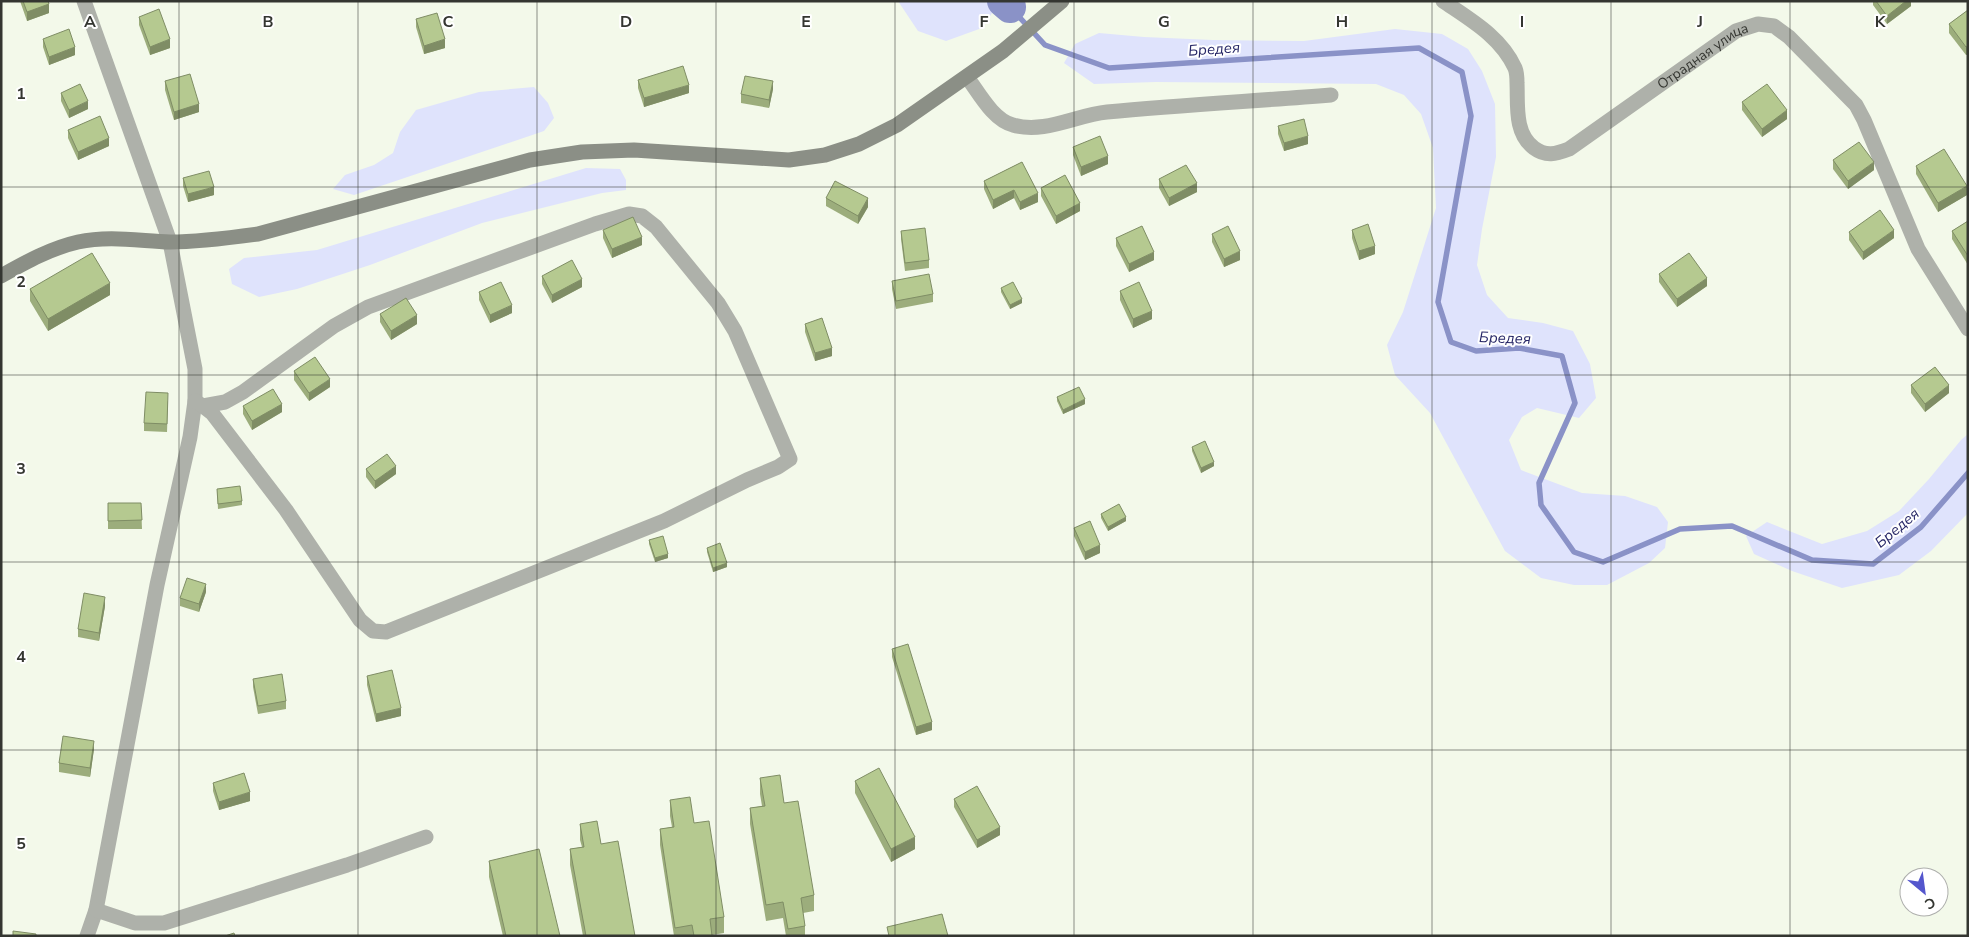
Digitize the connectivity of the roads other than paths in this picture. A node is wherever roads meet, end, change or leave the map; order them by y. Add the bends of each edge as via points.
1 (84, 1) edge
2 (1062, 1) edge
3 (1443, 1) edge
4 (967, 77) junction
5 (1331, 95) dead end
6 (170, 242) junction
7 (1, 276) edge
8 (1968, 329) edge
9 (199, 404) junction
10 (426, 837) dead end
11 (96, 910) junction
12 (87, 936) edge

1 - 6 street
2 - 4 main road
3 - 8 street, Отрадная улица via 1480,26 1504,48 1516,70 1519,123 1527,142 1541,153 1553,154 1569,149 1736,31 1758,24 1774,26 1856,105 1918,249
4 - 5 street via 998,118 1027,128 1104,112
4 - 6 main road via 897,125 859,144 825,155 789,160 634,150 582,152 530,160 258,234
6 - 7 main road via 110,238 78,242 34,257
6 - 9 street
9 - 9 street via 226,402 334,326 368,307 629,214 642,216 656,227 718,303 734,331 790,458 778,468 664,521 386,632 373,631 360,620 286,510 212,413
9 - 11 street via 157,585
10 - 11 street via 164,922 135,923
11 - 12 street

